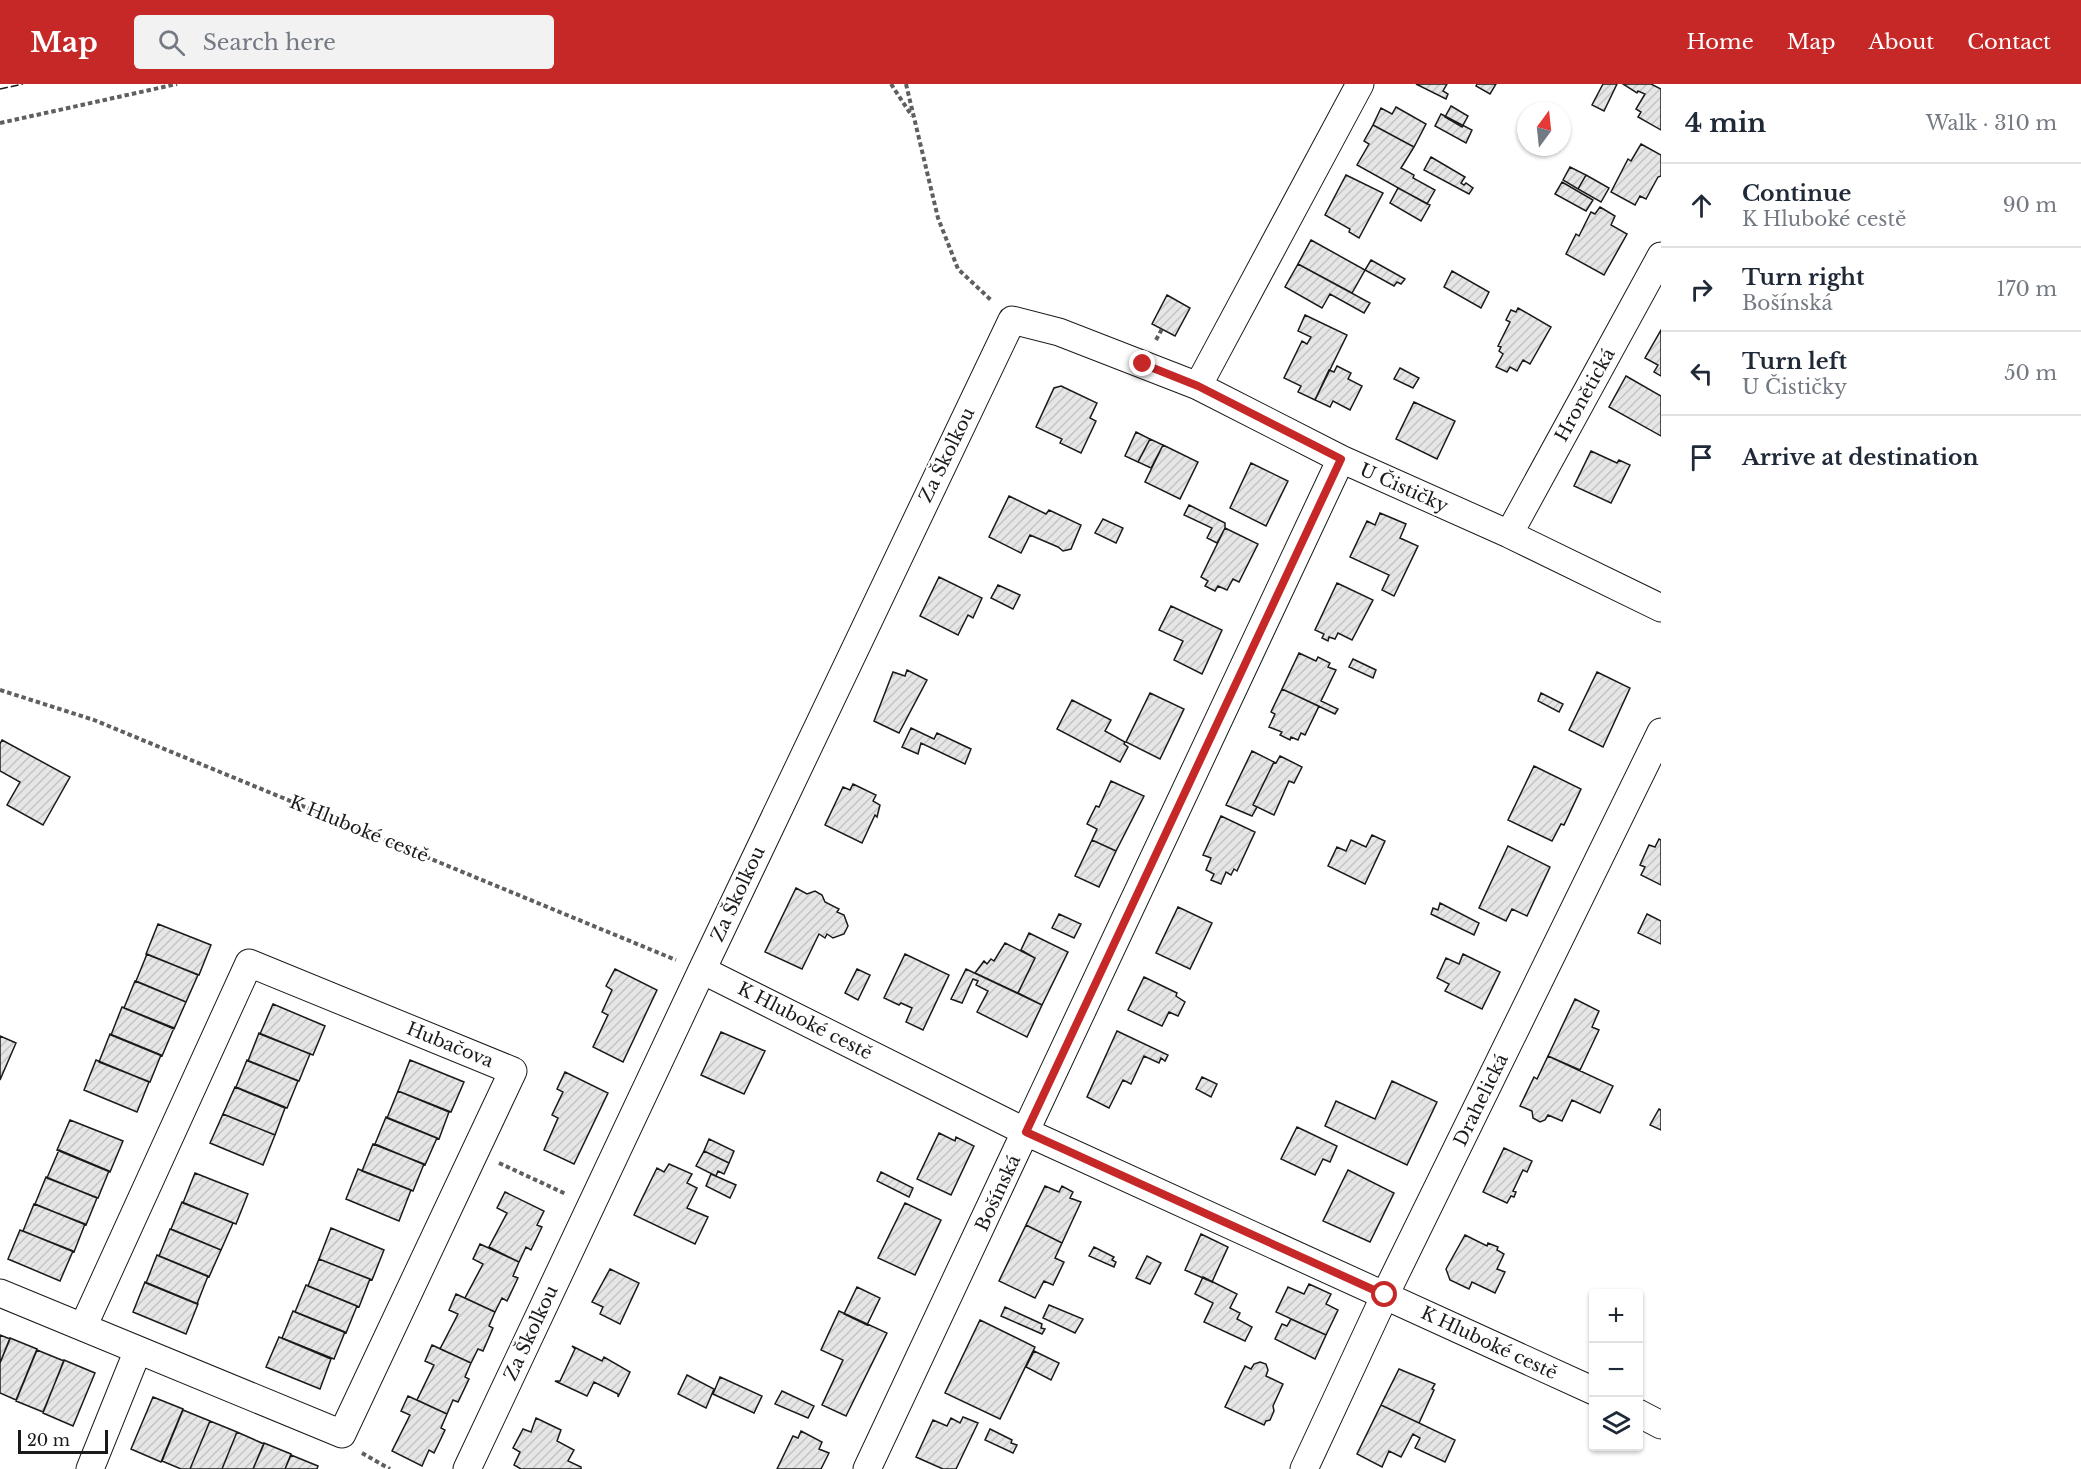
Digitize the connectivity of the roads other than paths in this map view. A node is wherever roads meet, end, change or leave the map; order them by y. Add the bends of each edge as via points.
1 (1360, 84) edge
2 (1661, 256) edge
3 (1012, 320) joint
4 (1198, 386) junction
5 (1341, 459) junction
6 (1509, 534) junction
7 (1661, 608) edge
8 (1661, 732) edge
9 (702, 970) junction
10 (1026, 1132) junction
11 (0, 1293) edge
12 (1385, 1295) junction
13 (83, 1327) junction
14 (138, 1350) junction
15 (1589, 1389) edge
16 (1643, 1416) edge
17 (1661, 1425) edge
18 (90, 1469) edge
19 (467, 1469) edge
20 (867, 1469) edge
21 (1304, 1469) edge

1 - 4 street
2 - 6 street, Hronětická
3 - 4 street, U Čističky via 1059,332
3 - 9 street, Za Školkou
4 - 5 street, U Čističky
5 - 6 street, U Čističky
5 - 10 street, Bošínská
6 - 7 street, U Čističky
8 - 12 street, Drahelická
9 - 10 street, K Hluboké cestě
9 - 19 street, Za Školkou
10 - 12 street, K Hluboké cestě
10 - 20 street, Bošínská
11 - 13 street, Hubačova
12 - 15 street, K Hluboké cestě
12 - 21 street, Drahelická
13 - 14 street, Hubačova
13 - 14 street, Hubačova via 249,963 513,1071 342,1434
14 - 18 street
16 - 17 street

